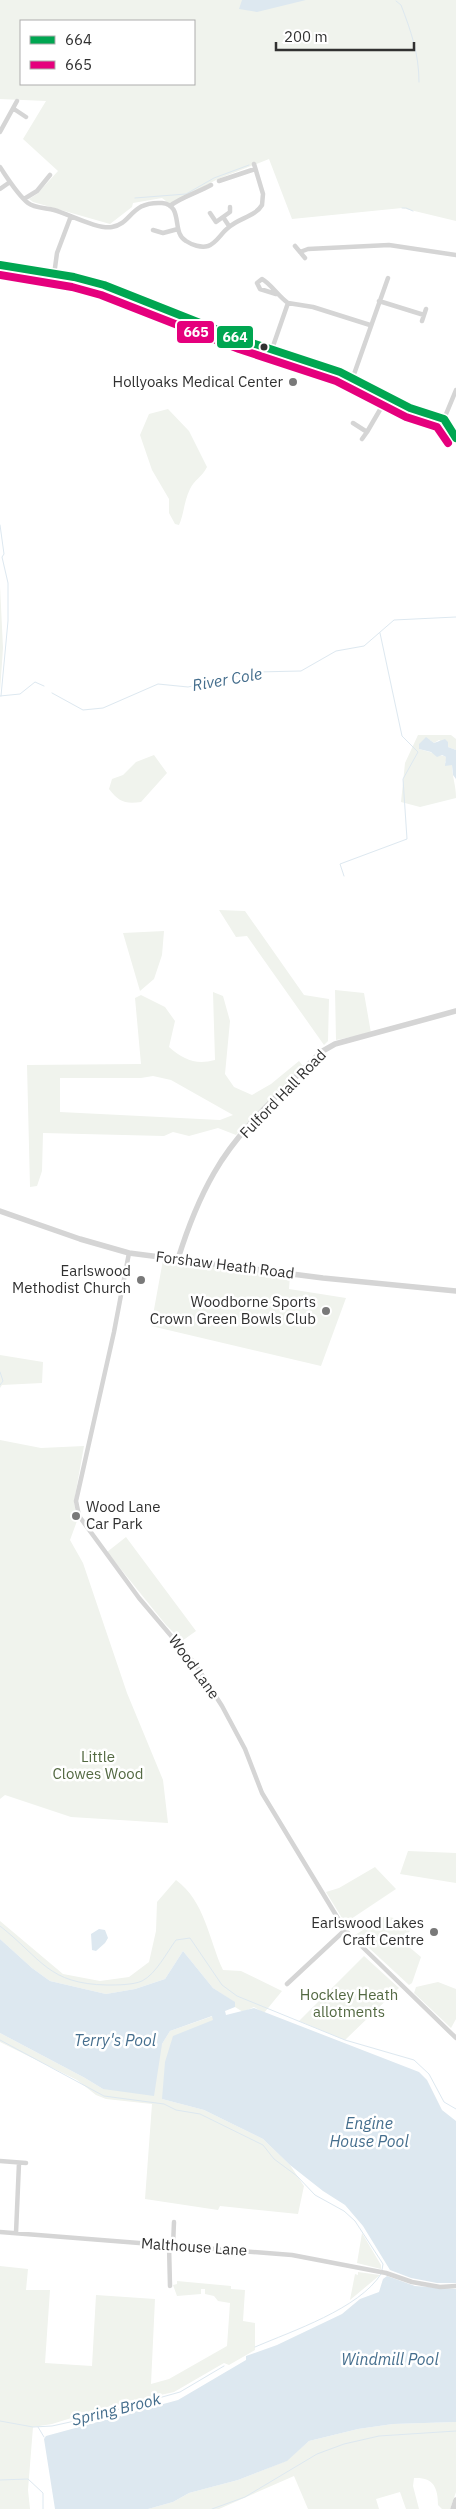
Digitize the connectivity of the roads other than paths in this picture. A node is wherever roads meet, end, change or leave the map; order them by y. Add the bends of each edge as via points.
1 (17, 101) dead end
2 (14, 109) junction
3 (26, 117) dead end
4 (0, 132) edge
5 (0, 167) edge
6 (50, 175) dead end
7 (218, 181) dead end
8 (10, 182) junction
9 (211, 185) dead end
10 (0, 189) edge
11 (24, 199) junction
12 (170, 206) junction
13 (230, 208) dead end
14 (210, 213) dead end
15 (71, 216) junction
16 (224, 218) junction
17 (229, 226) junction
18 (178, 229) junction
19 (153, 230) dead end
20 (295, 246) dead end
21 (300, 252) junction
22 (456, 255) edge
23 (305, 258) dead end
24 (0, 265) edge
25 (54, 275) junction
26 (388, 278) dead end
27 (276, 294) dead end
28 (379, 301) junction
29 (288, 303) junction
30 (426, 309) dead end
31 (424, 315) junction
32 (422, 321) dead end
33 (370, 325) junction
34 (272, 349) junction
35 (353, 377) junction
36 (456, 390) edge
37 (388, 396) junction
38 (444, 419) junction
39 (353, 423) dead end
40 (367, 432) junction
41 (456, 438) edge
42 (362, 439) dead end
43 (456, 1011) edge
44 (0, 1211) edge
45 (129, 1253) junction
46 (178, 1258) junction
47 (456, 1292) edge
48 (345, 1930) junction
49 (287, 1984) dead end
50 (456, 2038) edge
51 (2, 2162) edge
52 (19, 2163) junction
53 (26, 2164) dead end
54 (174, 2222) dead end
55 (0, 2232) edge
56 (16, 2233) junction
57 (171, 2245) junction
58 (170, 2286) dead end
59 (456, 2286) edge
60 (456, 2500) edge
61 (453, 2509) edge

1 - 2 street
2 - 3 street
2 - 4 street
5 - 8 street
6 - 11 street via 37,191
7 - 17 street via 254,167 263,194 262,205 254,213
8 - 10 street
8 - 11 street
9 - 12 street
11 - 15 street via 30,205
12 - 15 street via 162,203 138,206 119,225 111,228
12 - 18 street
13 - 16 street
14 - 16 street via 216,222
15 - 25 street via 57,253
16 - 17 street
17 - 18 street via 207,246 187,242
18 - 19 street via 163,233
20 - 21 street
21 - 22 street via 389,245
21 - 23 street
24 - 25 street
25 - 34 street via 104,285
26 - 28 street
27 - 29 street
28 - 31 street
28 - 33 street
29 - 33 street via 314,307
29 - 34 street
30 - 31 street
31 - 32 street
33 - 35 street
34 - 35 street
35 - 37 street
36 - 38 street
37 - 38 street via 410,408
37 - 40 street
38 - 41 street
39 - 40 street
40 - 42 street
43 - 46 street, Fulford Hall Road via 335,1044 321,1052 252,1124 213,1174
44 - 45 street, Forshaw Heath Road
45 - 46 street, Forshaw Heath Road
45 - 48 street, Wood Lane via 76,1502 79,1516 139,1598 195,1664 222,1706 245,1749 262,1793
46 - 47 street, Forshaw Heath Road
48 - 49 street
48 - 50 street, Wood Lane
51 - 52 street
52 - 53 street
52 - 56 street
54 - 57 street
55 - 56 street, Malthouse Lane
56 - 57 street, Malthouse Lane
57 - 58 street
57 - 59 street, Malthouse Lane via 292,2254 379,2271 412,2282
60 - 61 street

